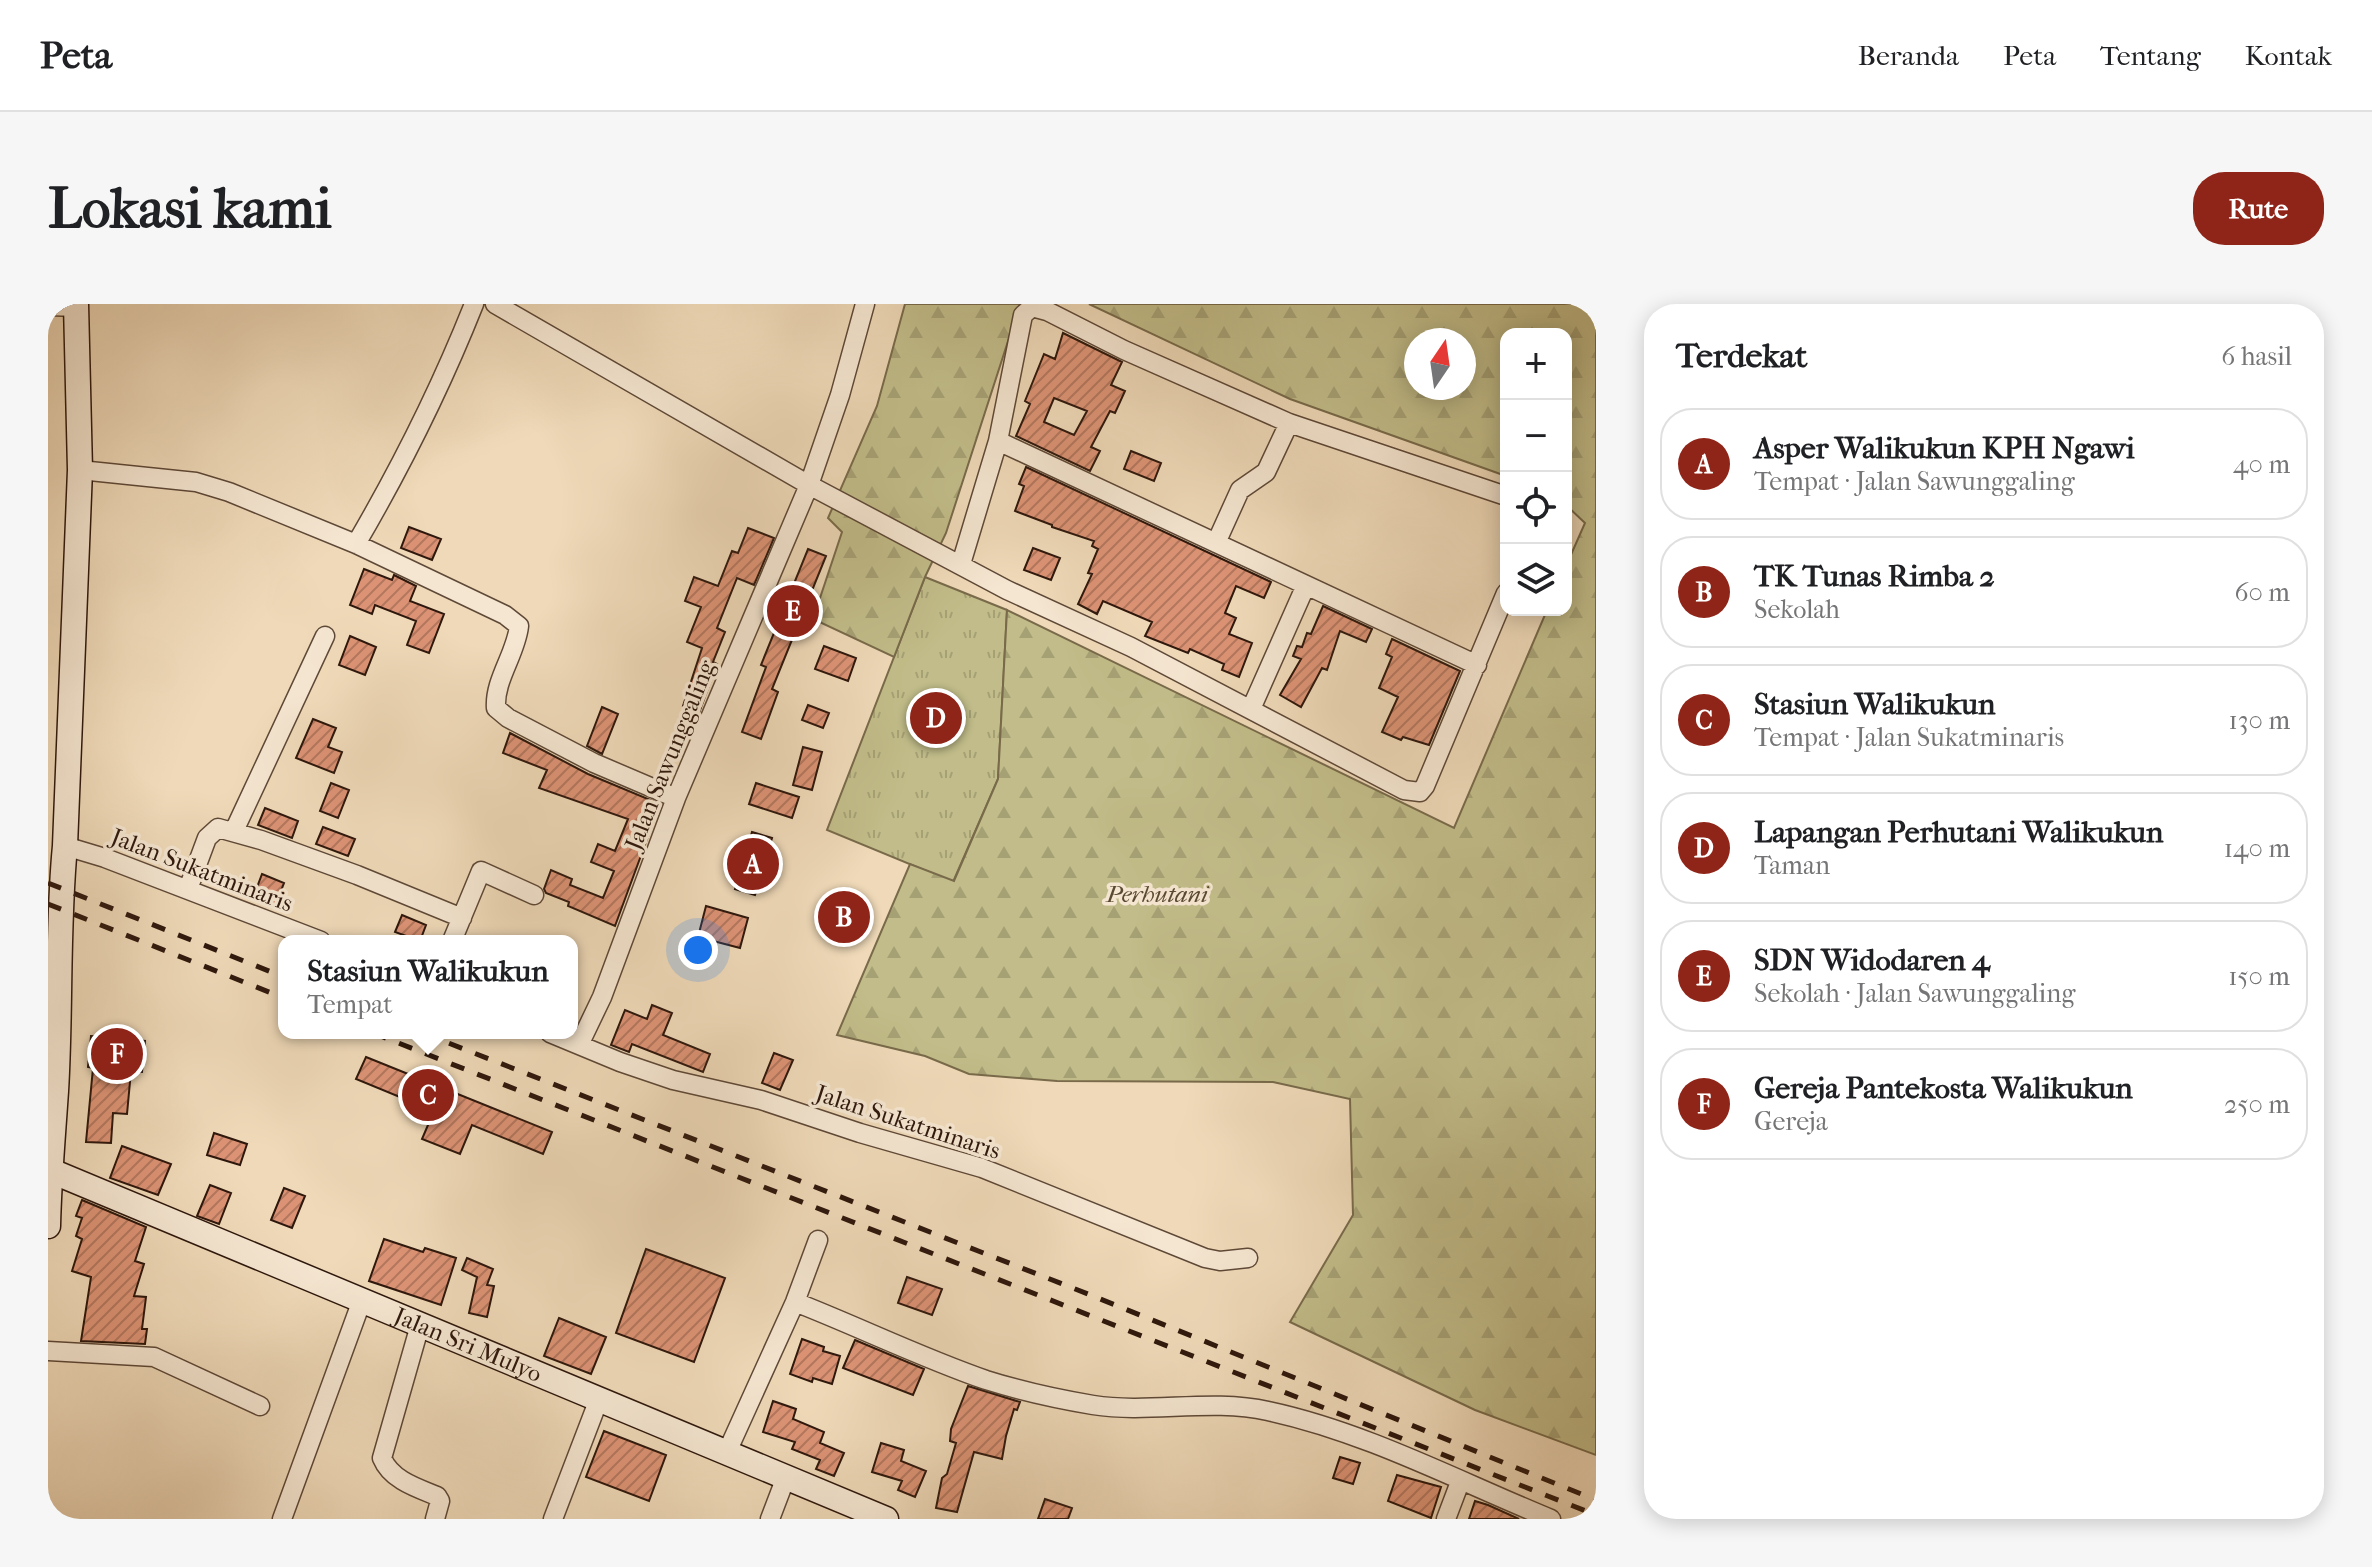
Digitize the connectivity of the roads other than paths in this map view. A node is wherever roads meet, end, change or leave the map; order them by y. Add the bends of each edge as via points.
1 (474, 304) edge
2 (495, 304) edge
3 (865, 304) edge
4 (48, 306) edge
5 (76, 306) edge
6 (1289, 423) junction
7 (998, 441) junction
8 (80, 470) junction
9 (809, 485) junction
10 (1500, 494) edge
11 (1216, 543) junction
12 (356, 544) junction
13 (961, 564) junction
14 (1306, 585) junction
15 (1500, 608) edge
16 (325, 636) dead end
17 (1477, 665) junction
18 (1251, 709) junction
19 (676, 798) junction
20 (60, 830) edge
21 (234, 831) junction
22 (188, 889) junction
23 (534, 895) dead end
24 (462, 918) junction
25 (53, 930) edge
26 (306, 935) edge
27 (455, 935) edge
28 (564, 1039) edge
29 (579, 1045) junction
30 (52, 1089) edge
31 (49, 1170) edge
32 (48, 1226) edge
33 (818, 1240) dead end
34 (1248, 1258) dead end
35 (362, 1300) junction
36 (795, 1302) junction
37 (420, 1325) junction
38 (48, 1351) edge
39 (599, 1399) junction
40 (260, 1406) dead end
41 (727, 1452) junction
42 (786, 1477) junction
43 (1460, 1482) junction
44 (282, 1519) edge
45 (435, 1519) edge
46 (553, 1519) edge
47 (770, 1519) edge
48 (886, 1519) edge
49 (1446, 1519) edge
50 (1551, 1519) edge

1 - 12 street via 389,487
2 - 9 street
3 - 9 street, Jalan Sawunggaling
4 - 5 street
5 - 8 main road
6 - 7 street via 1032,307 1023,315
6 - 10 street
6 - 11 street via 1266,472 1240,490
7 - 11 street
7 - 13 street
8 - 12 street via 196,482
8 - 20 main road
9 - 13 street
9 - 19 street, Jalan Sawunggaling
11 - 14 street
12 - 19 street via 519,626 495,696 496,708 508,718
13 - 18 street
14 - 17 street
14 - 18 street
15 - 17 street
16 - 21 street
17 - 18 street via 1420,792 1404,790
19 - 29 street, Jalan Sawunggaling
20 - 22 street, Jalan Sukatminaris
20 - 25 main road
21 - 22 street via 212,831
21 - 24 street
22 - 26 street, Jalan Sukatminaris
23 - 24 street via 481,871
24 - 27 street
25 - 30 main road
28 - 29 street, Jalan Sukatminaris
29 - 34 street, Jalan Sukatminaris via 673,1080 761,1100 982,1168 1205,1258
30 - 31 main road
31 - 32 main road
31 - 35 main road, Jalan Sri Mulyo
33 - 36 street
35 - 37 main road, Jalan Sri Mulyo
35 - 44 street
36 - 41 street
36 - 43 street via 1021,1390 1146,1410 1204,1406 1267,1411 1361,1438
37 - 39 main road, Jalan Sri Mulyo
37 - 45 street via 382,1458 404,1482 437,1496
38 - 40 street via 154,1357
39 - 41 main road, Jalan Sri Mulyo
39 - 46 street
41 - 42 main road, Jalan Sri Mulyo
42 - 47 street
42 - 48 main road, Jalan Sri Mulyo
43 - 49 street
43 - 50 street

